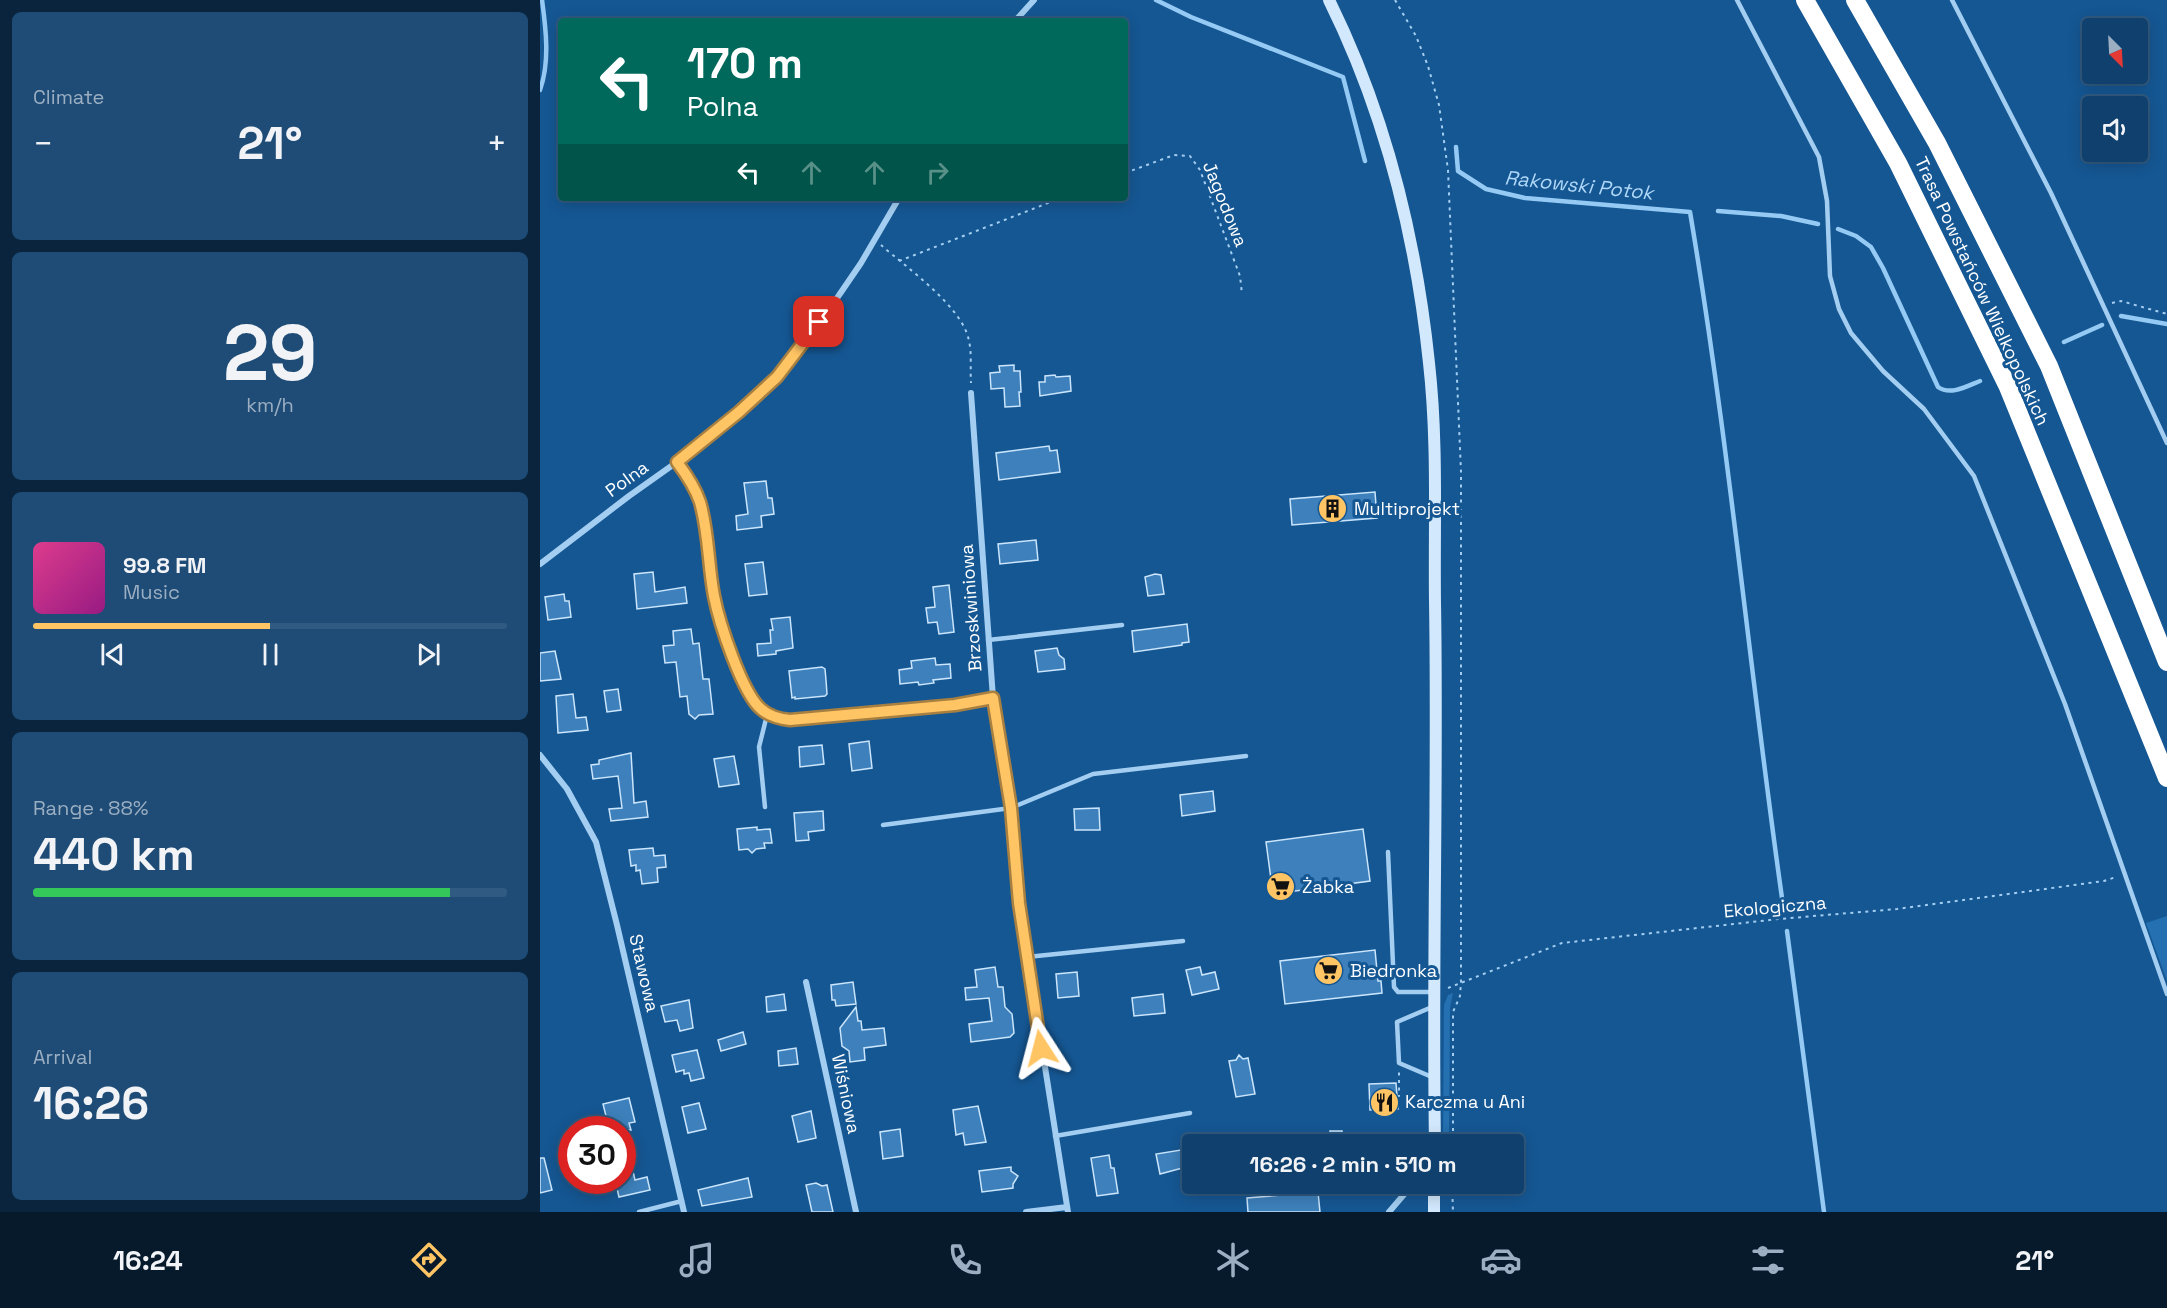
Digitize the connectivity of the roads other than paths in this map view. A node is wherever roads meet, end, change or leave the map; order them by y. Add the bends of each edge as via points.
1 (1034, 0) edge
2 (1329, 0) edge
3 (1737, 0) edge
4 (1805, 0) edge
5 (1855, 0) edge
6 (1952, 0) edge
7 (1018, 18) edge
8 (897, 201) edge
9 (971, 393) road end
10 (2167, 443) edge
11 (677, 462) junction
12 (540, 564) edge
13 (1122, 625) dead end
14 (988, 640) junction
15 (2167, 662) edge
16 (993, 698) junction
17 (767, 714) junction
18 (540, 755) edge
19 (1246, 756) dead end
20 (2167, 778) edge
21 (765, 807) dead end
22 (1011, 808) junction
23 (883, 825) dead end
24 (1388, 852) dead end
25 (1183, 940) dead end
26 (1027, 957) junction
27 (806, 982) dead end
28 (1434, 992) junction
29 (2167, 994) edge
30 (1434, 1005) junction
31 (1434, 1078) junction
32 (1190, 1113) dead end
33 (1435, 1134) edge
34 (1055, 1136) junction
35 (1404, 1194) edge
36 (1434, 1194) edge
37 (681, 1201) junction
38 (1067, 1210) edge
39 (639, 1212) edge
40 (684, 1212) edge
41 (856, 1212) edge
42 (1026, 1212) edge
43 (1389, 1212) edge
44 (1434, 1212) edge

1 - 7 street
2 - 28 main road via 1344,30 1386,146 1407,223 1430,364 1435,469
3 - 29 lane via 1820,157 1827,201 1830,276 1839,309 1851,333 1924,410 1974,476 2065,704
4 - 20 highway, Trasa Powstańców Wielkopolskich via 1898,163 2008,387
5 - 15 highway, Trasa Powstańców Wielkopolskich via 1937,143 2049,366
6 - 10 lane via 2051,193
8 - 11 street, Polna via 833,304 777,377
9 - 14 street, Brzoskwiniowa
11 - 12 street, Polna
11 - 17 street via 699,500 714,597 724,630 752,699
13 - 14 lane
14 - 16 street, Brzoskwiniowa
16 - 17 street via 790,720
16 - 22 street, Brzoskwiniowa
17 - 21 lane via 759,747
18 - 37 street, Stawowa via 567,789 596,842
19 - 22 lane via 1093,774
22 - 23 lane
22 - 26 street, Brzoskwiniowa
24 - 28 lane via 1394,987 1398,992
25 - 26 lane
26 - 34 street, Brzoskwiniowa
27 - 41 street, Wiśniowa
28 - 30 main road
30 - 31 main road
30 - 31 lane via 1397,1023 1399,1063
31 - 33 main road
32 - 34 lane
34 - 38 street, Brzoskwiniowa
35 - 43 street
36 - 44 main road
37 - 39 lane
37 - 40 street, Stawowa
38 - 42 street

